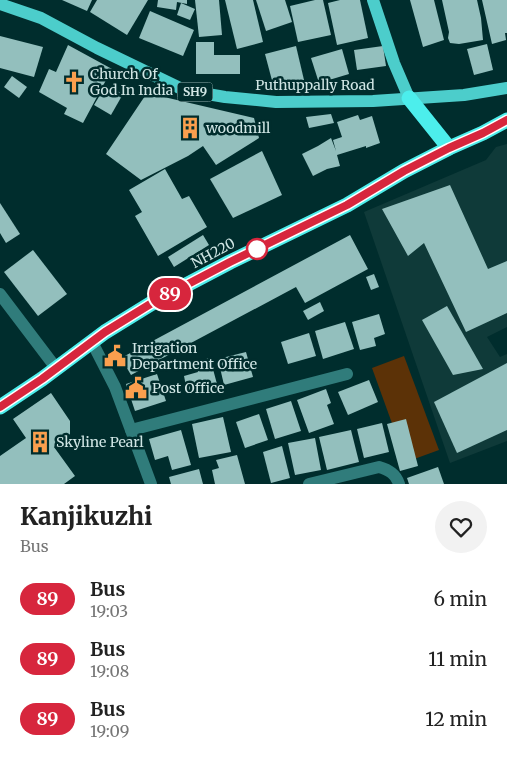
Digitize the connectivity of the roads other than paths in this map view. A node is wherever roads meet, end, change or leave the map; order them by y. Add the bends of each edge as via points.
1 (373, 0) edge
2 (2, 3) edge
3 (507, 88) edge
4 (409, 98) junction
5 (507, 120) edge
6 (449, 148) junction
7 (0, 294) edge
8 (92, 342) junction
9 (56, 368) junction
10 (347, 374) dead end
11 (0, 407) edge
12 (131, 430) junction
13 (150, 484) edge
14 (309, 484) edge
15 (399, 484) edge

1 - 4 main road
2 - 4 main road, Puthuppally Road / SH9 via 41,18 184,90 276,102
3 - 4 main road, Puthuppally Road via 464,95
4 - 6 highway
5 - 6 highway, NH220
6 - 8 highway, NH220 via 347,205 152,303
7 - 9 street
8 - 9 highway, NH220
8 - 12 street via 115,387
9 - 11 highway, NH220
10 - 12 street
12 - 13 street
14 - 15 street via 379,466 388,469

